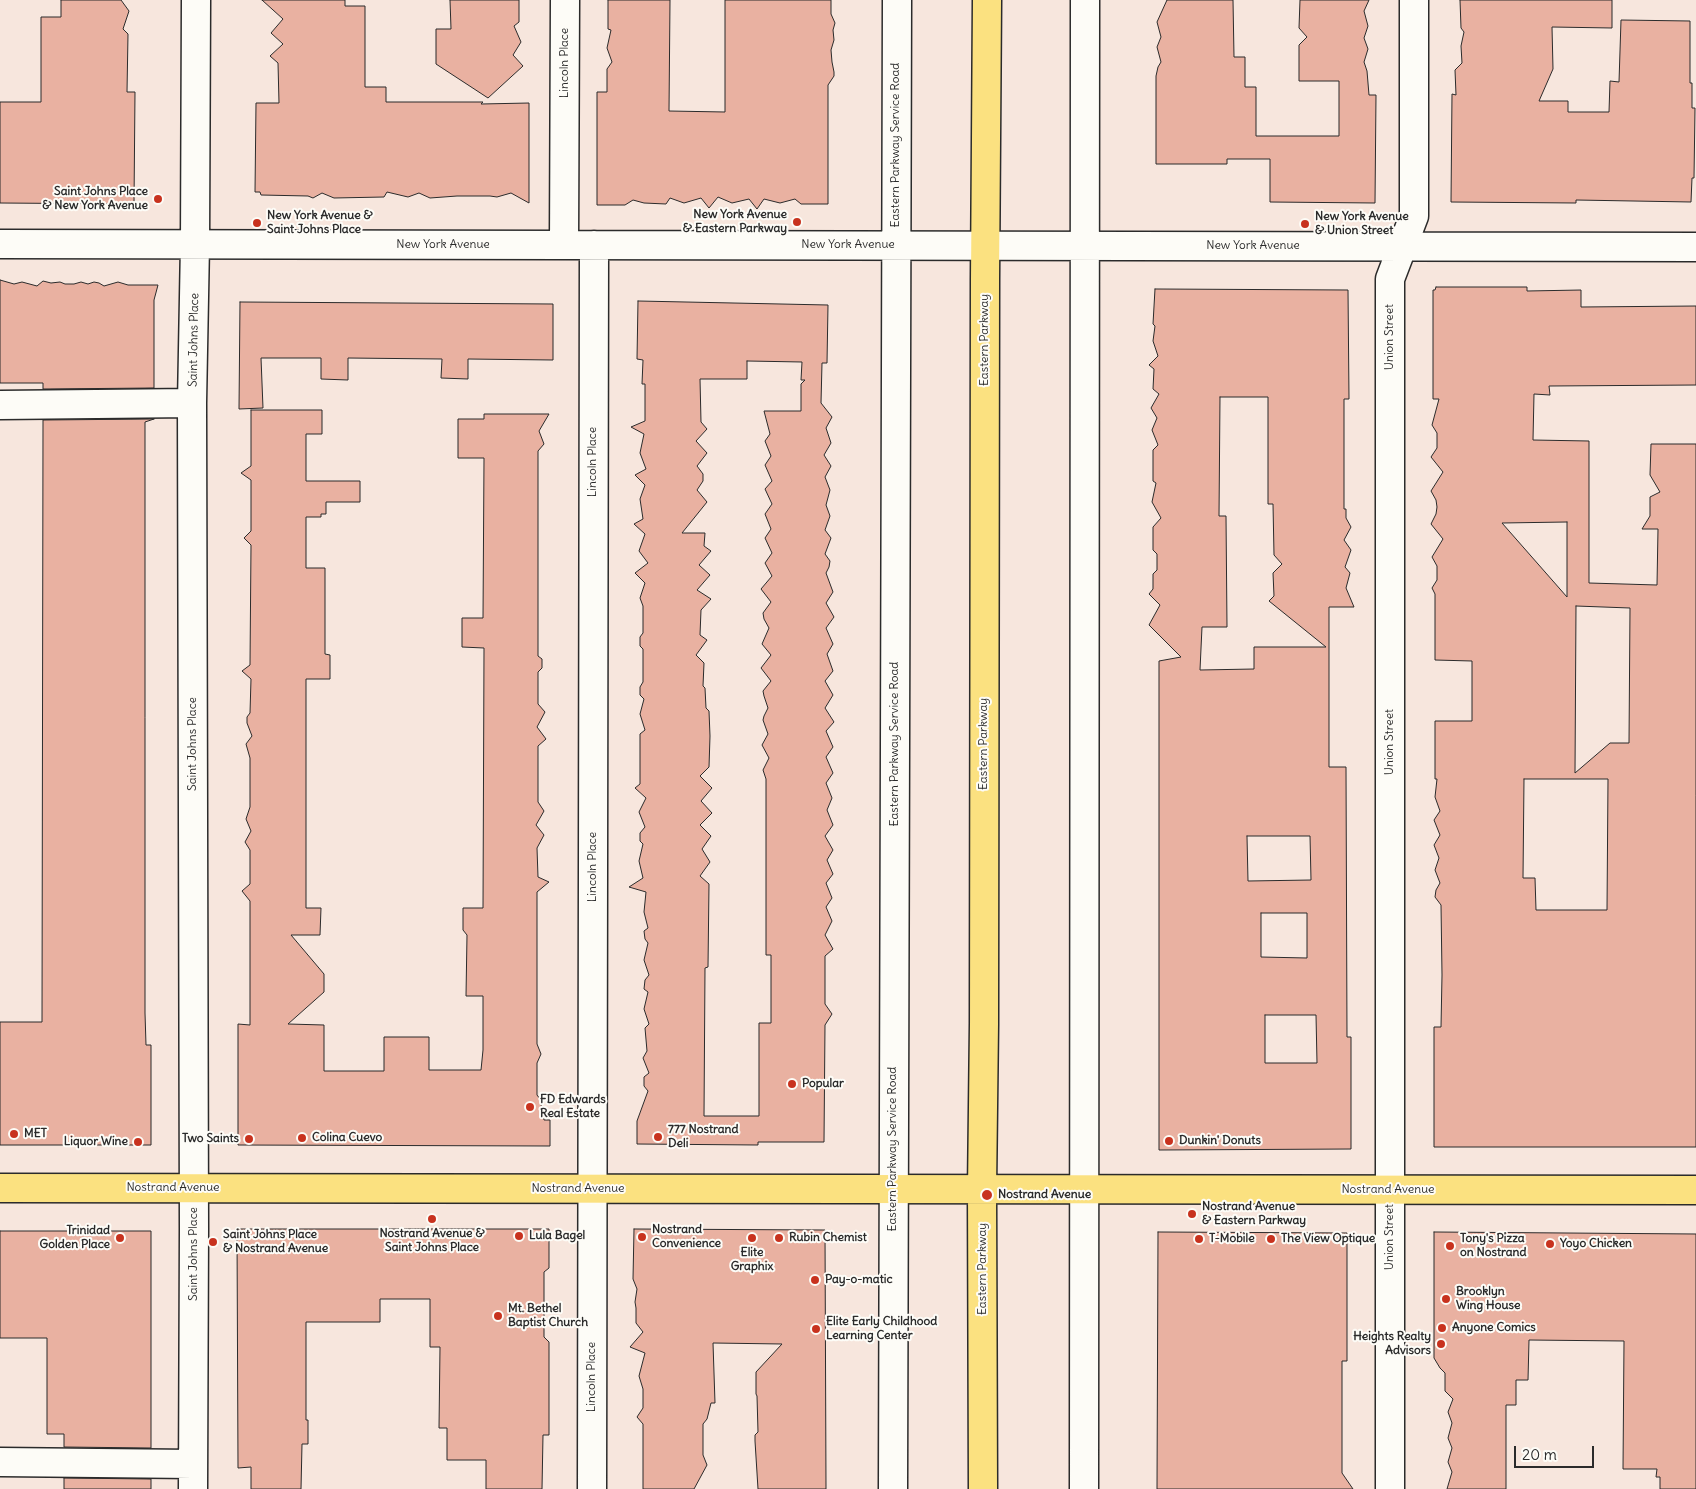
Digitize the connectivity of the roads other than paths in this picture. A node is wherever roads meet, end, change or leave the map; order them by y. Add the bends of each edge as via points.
1 (196, 0) edge
2 (565, 0) edge
3 (897, 0) edge
4 (987, 0) edge
5 (1085, 0) edge
6 (1414, 0) edge
7 (0, 244) edge
8 (195, 244) junction
9 (564, 245) junction
10 (594, 245) junction
11 (896, 245) junction
12 (985, 245) junction
13 (1085, 246) junction
14 (1402, 246) junction
15 (1696, 247) edge
16 (192, 403) junction
17 (0, 405) edge
18 (0, 1188) edge
19 (194, 1188) junction
20 (592, 1189) junction
21 (893, 1189) junction
22 (1084, 1189) junction
23 (982, 1190) junction
24 (1390, 1190) junction
25 (1696, 1190) edge
26 (0, 1462) edge
27 (193, 1476) edge
28 (592, 1489) edge
29 (893, 1489) edge
30 (983, 1489) edge
31 (1084, 1489) edge
32 (1390, 1489) edge

1 - 8 street, Saint Johns Place
2 - 9 street, Lincoln Place
3 - 11 street, Eastern Parkway Service Road
4 - 12 main road, Eastern Parkway
5 - 13 street
6 - 14 street, Union Street via 1414,216
7 - 8 street, New York Avenue
8 - 9 street, New York Avenue
8 - 16 street, Saint Johns Place
9 - 10 street, New York Avenue
10 - 11 street, New York Avenue
10 - 20 street, Lincoln Place
11 - 12 street, New York Avenue
11 - 21 street, Eastern Parkway Service Road
12 - 13 street, New York Avenue
12 - 23 main road, Eastern Parkway
13 - 14 street, New York Avenue
13 - 22 street
14 - 15 street, New York Avenue
14 - 24 street, Union Street via 1390,279
16 - 17 street
16 - 19 street, Saint Johns Place
18 - 19 main road, Nostrand Avenue
19 - 20 main road, Nostrand Avenue
19 - 27 street, Saint Johns Place
20 - 21 main road, Nostrand Avenue
20 - 28 street, Lincoln Place
21 - 23 main road, Nostrand Avenue
21 - 29 street, Eastern Parkway Service Road
22 - 23 main road, Nostrand Avenue
22 - 24 main road, Nostrand Avenue
22 - 31 street
23 - 30 main road, Eastern Parkway
24 - 25 main road, Nostrand Avenue
24 - 32 street, Union Street
26 - 27 street

